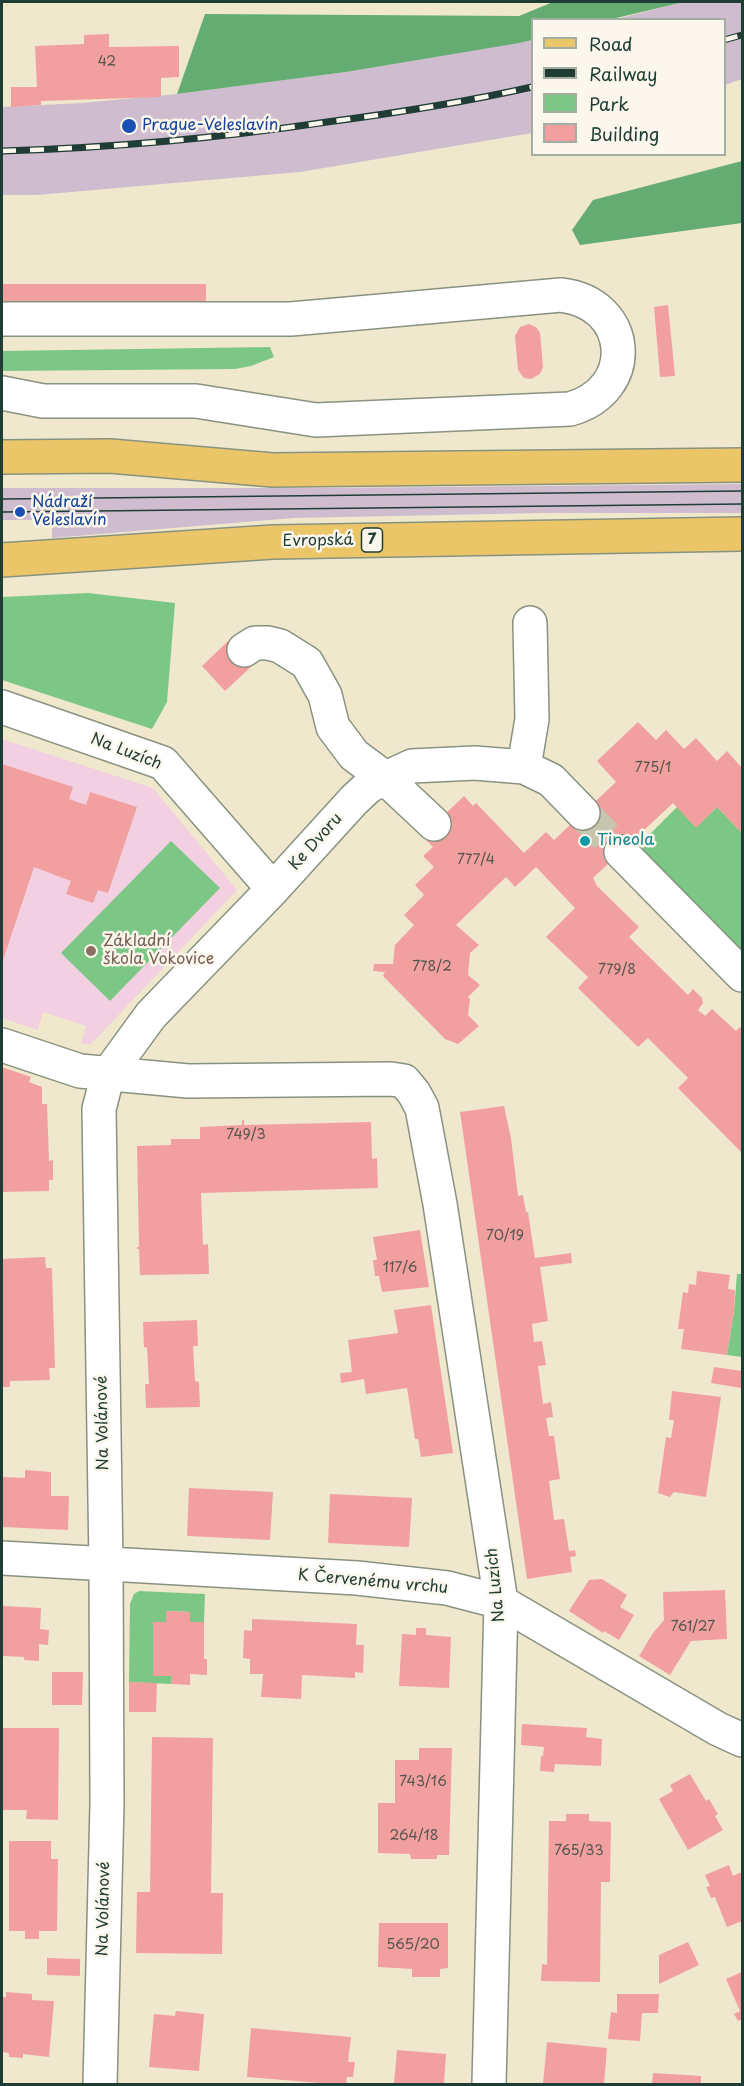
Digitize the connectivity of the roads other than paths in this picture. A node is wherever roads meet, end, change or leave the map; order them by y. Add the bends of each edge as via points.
1 (2, 319) edge
2 (2, 393) edge
3 (2, 457) edge
4 (742, 465) edge
5 (742, 534) edge
6 (2, 560) edge
7 (530, 623) dead end
8 (244, 650) dead end
9 (2, 707) edge
10 (524, 767) junction
11 (385, 778) junction
12 (583, 813) tunnel mouth
13 (434, 824) dead end
14 (621, 852) tunnel mouth
15 (273, 889) junction
16 (742, 975) edge
17 (2, 1045) edge
18 (108, 1074) junction
19 (2, 1558) edge
20 (106, 1565) junction
21 (501, 1602) junction
22 (742, 1740) edge
23 (100, 2085) edge
24 (489, 2085) edge

1 - 2 street via 291,319 561,296 587,302 599,310 614,331 618,354 614,375 605,390 570,409 316,420 196,401 43,400
3 - 4 main road via 110,456 273,470
5 - 6 main road, Evropská / 7 via 273,542
7 - 10 street via 532,719
8 - 11 street via 255,643 268,643 307,663 325,694 333,727 354,755
9 - 15 street, Na Luzích via 163,763
10 - 11 street, Ke Dvoru via 475,763 412,766
10 - 12 street, Ke Dvoru via 551,780
11 - 13 street
11 - 15 street, Ke Dvoru via 354,800
14 - 16 street
15 - 18 street, Ke Dvoru via 151,1015
17 - 18 street via 80,1071
18 - 20 street, Na Volánové via 99,1109
18 - 21 street, Na Luzích via 188,1081 391,1079 404,1081 414,1093 422,1108 440,1204
19 - 20 street, K Červenému vrchu
20 - 21 street, K Červenému vrchu via 357,1578 447,1588
20 - 23 street, Na Volánové via 107,1804
21 - 22 street, K Červenému vrchu
21 - 24 street, Na Luzích

